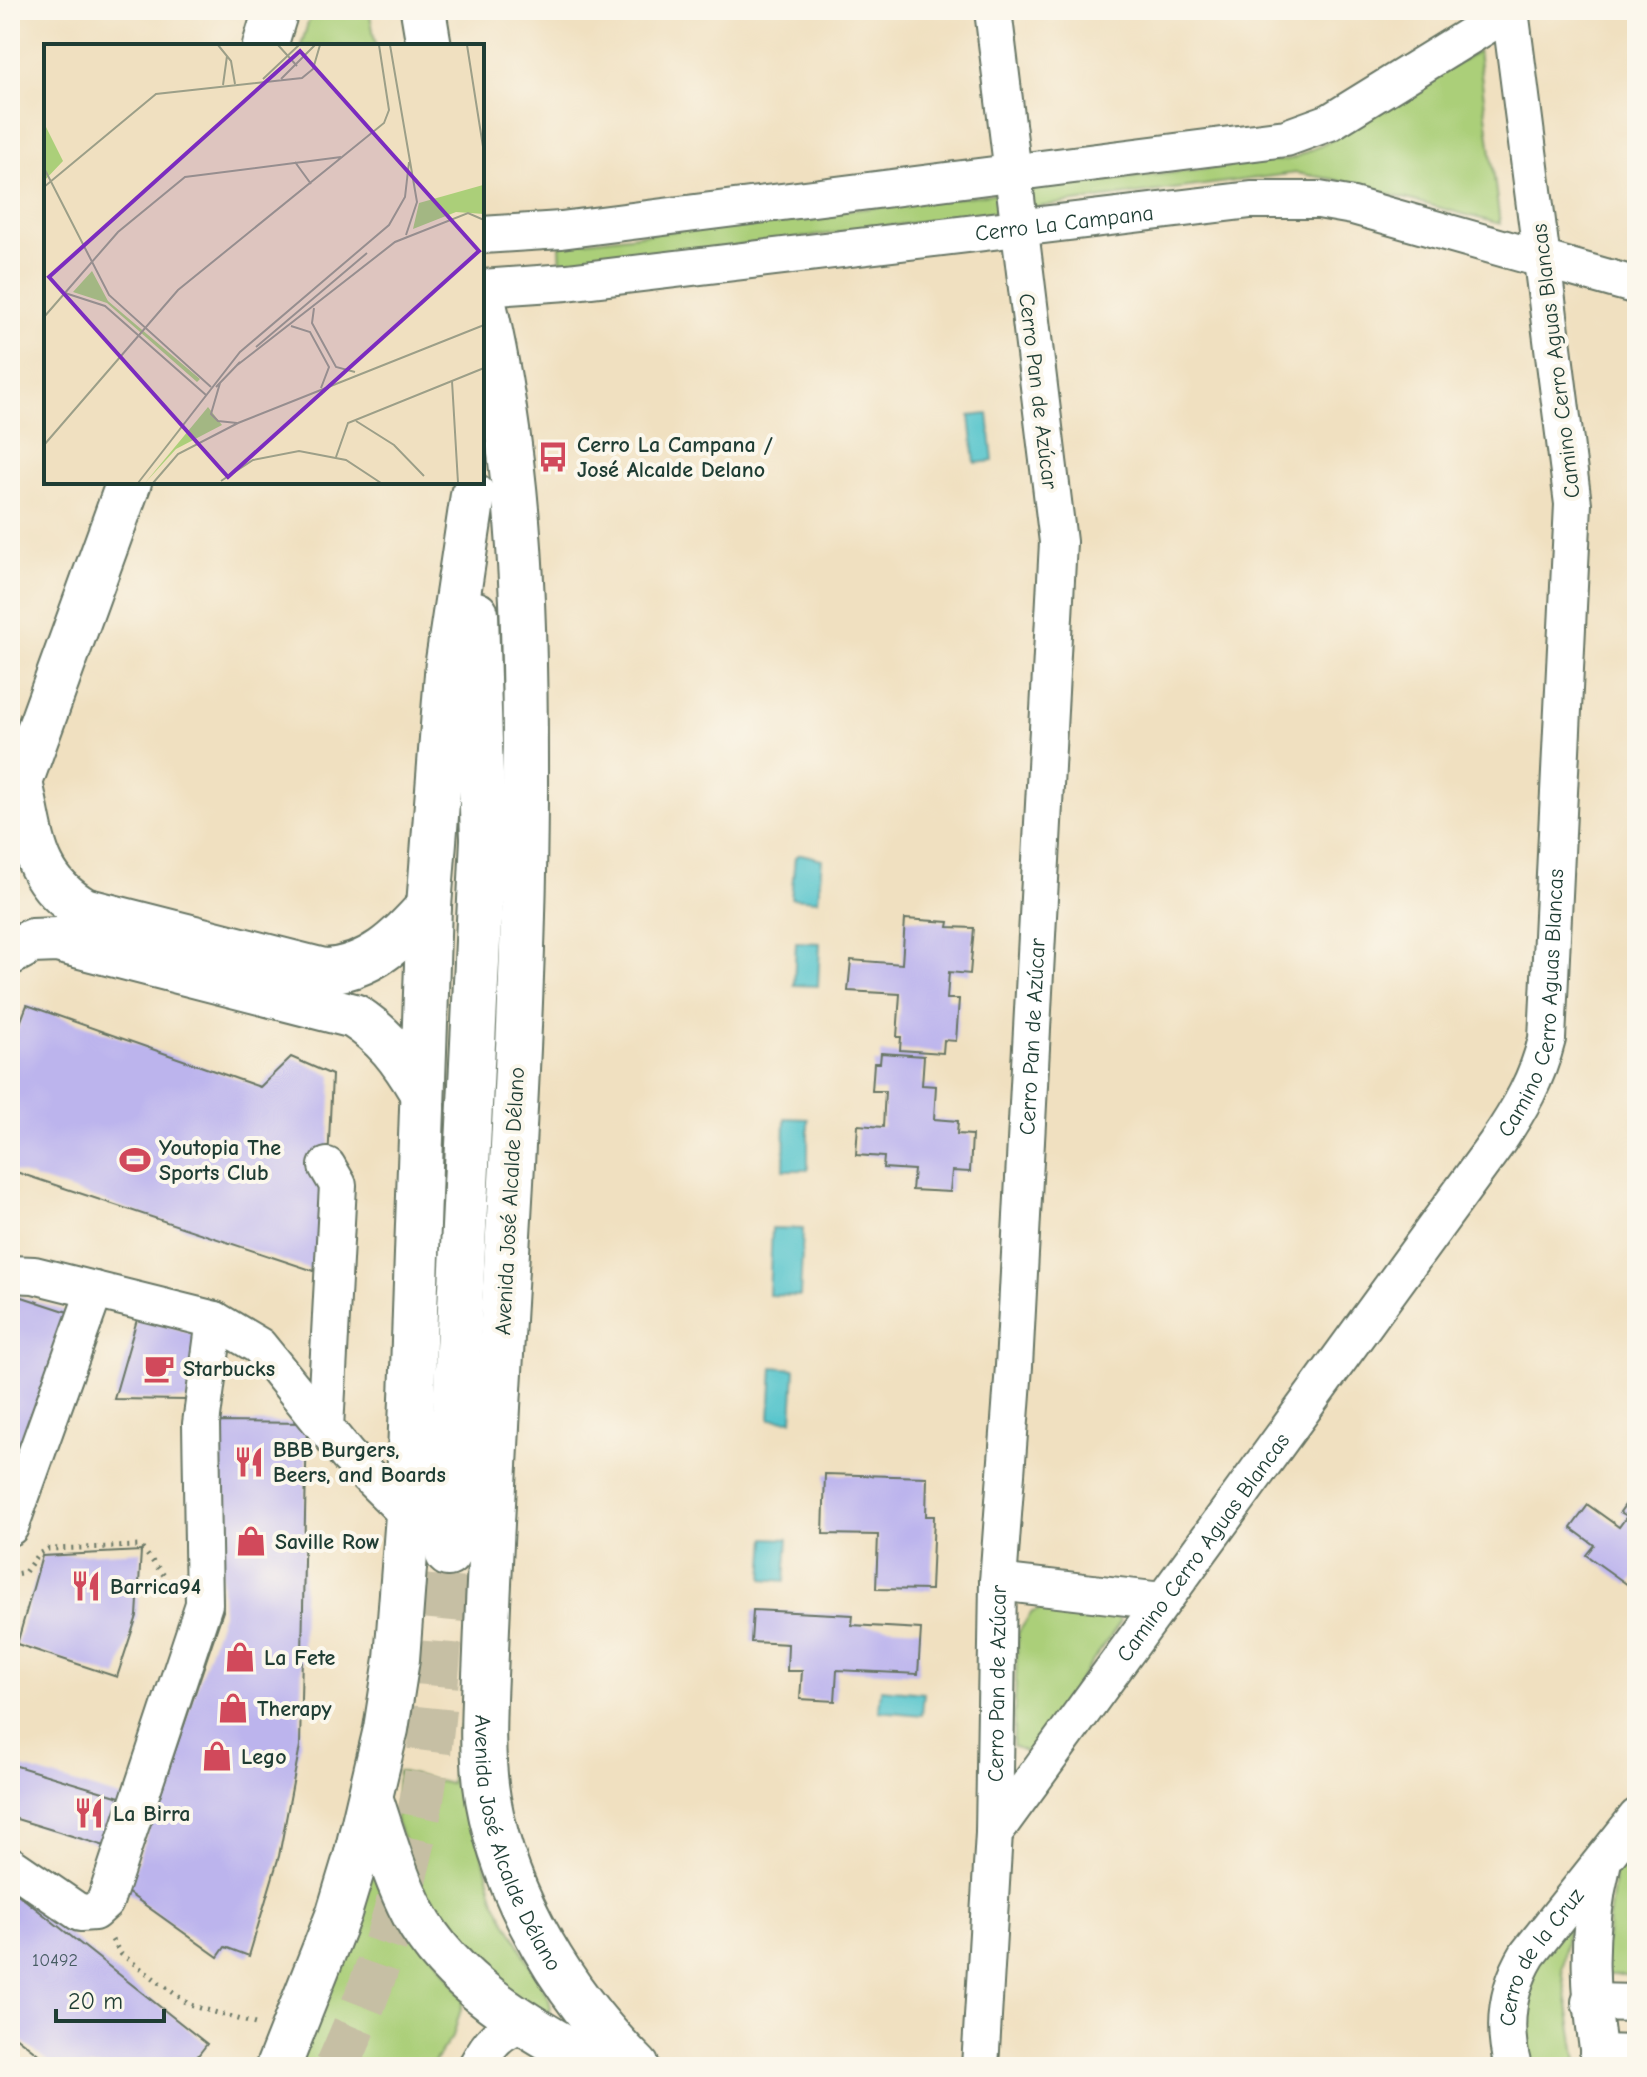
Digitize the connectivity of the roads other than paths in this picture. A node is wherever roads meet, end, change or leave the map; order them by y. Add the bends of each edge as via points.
1 (276, 10) edge
2 (423, 10) edge
3 (993, 10) edge
4 (1510, 10) edge
5 (266, 44) edge
6 (429, 44) edge
7 (1011, 170) junction
8 (1018, 229) junction
9 (484, 235) edge
10 (1543, 260) junction
11 (1637, 286) edge
12 (484, 288) edge
13 (484, 306) edge
14 (128, 484) edge
15 (472, 489) edge
16 (15, 796) edge
17 (429, 906) junction
18 (10, 953) edge
19 (421, 1091) junction
20 (327, 1166) dead end
21 (10, 1274) edge
22 (95, 1290) junction
23 (215, 1320) junction
24 (325, 1428) junction
25 (408, 1515) junction
26 (10, 1527) edge
27 (448, 1554) tunnel mouth
28 (998, 1582) junction
29 (1162, 1601) junction
30 (371, 1800) junction
31 (1637, 1817) edge
32 (994, 1833) junction
33 (1605, 1857) junction
34 (10, 1865) edge
35 (1590, 2002) junction
36 (1637, 2003) edge
37 (548, 2043) edge
38 (1637, 2054) edge
39 (1600, 2060) edge
40 (278, 2067) edge
41 (476, 2067) edge
42 (600, 2067) edge
43 (637, 2067) edge
44 (980, 2067) edge
45 (1513, 2067) edge

1 - 5 main road
2 - 6 main road
3 - 7 street, Cerro Pan de Azúcar
4 - 7 street via 1330,122 1286,138
4 - 10 street, Camino Cerro Aguas Blancas
7 - 8 street, Cerro Pan de Azúcar
7 - 9 street via 561,230
8 - 10 street, Cerro La Campana via 1251,200 1319,200
8 - 12 street, Cerro La Campana
8 - 28 street, Cerro Pan de Azúcar via 1058,542
10 - 11 street, Cerro La Campana
10 - 29 street, Camino Cerro Aguas Blancas via 1573,504 1547,1039 1539,1069 1526,1100 1496,1144
13 - 43 main road, Avenida José Alcalde Délano via 512,458 523,566 526,838 484,1771 497,1837 544,1946 580,2005
14 - 16 main road
15 - 17 main road via 448,661
15 - 27 main road, Avenida José Alcalde Délano via 483,839
16 - 17 main road via 42,872 64,898 84,910 324,971 364,963 402,937
17 - 19 main road
18 - 19 main road via 32,941 57,940 354,1016 380,1033
19 - 25 main road
20 - 24 street via 338,1185
21 - 22 street
22 - 23 street
22 - 26 street
23 - 24 street via 259,1346
23 - 34 street via 201,1424 204,1604 105,1902 94,1912 80,1913
24 - 25 street
25 - 30 main road via 397,1659
28 - 29 street
28 - 32 street, Cerro Pan de Azúcar
29 - 32 street, Camino Cerro Aguas Blancas
30 - 37 main road via 399,1882 435,1946 478,1990
30 - 40 main road via 339,1913
31 - 33 street, Cerro de la Cruz
32 - 44 street, Cerro Pan de Azúcar
33 - 35 street, Cerro de la Cruz via 1590,1938
33 - 45 street, Cerro de la Cruz via 1515,1976 1506,2035
35 - 36 street
35 - 39 street, Cerro de la Cruz
37 - 41 street via 505,2028 489,2042
37 - 42 main road
38 - 39 street

